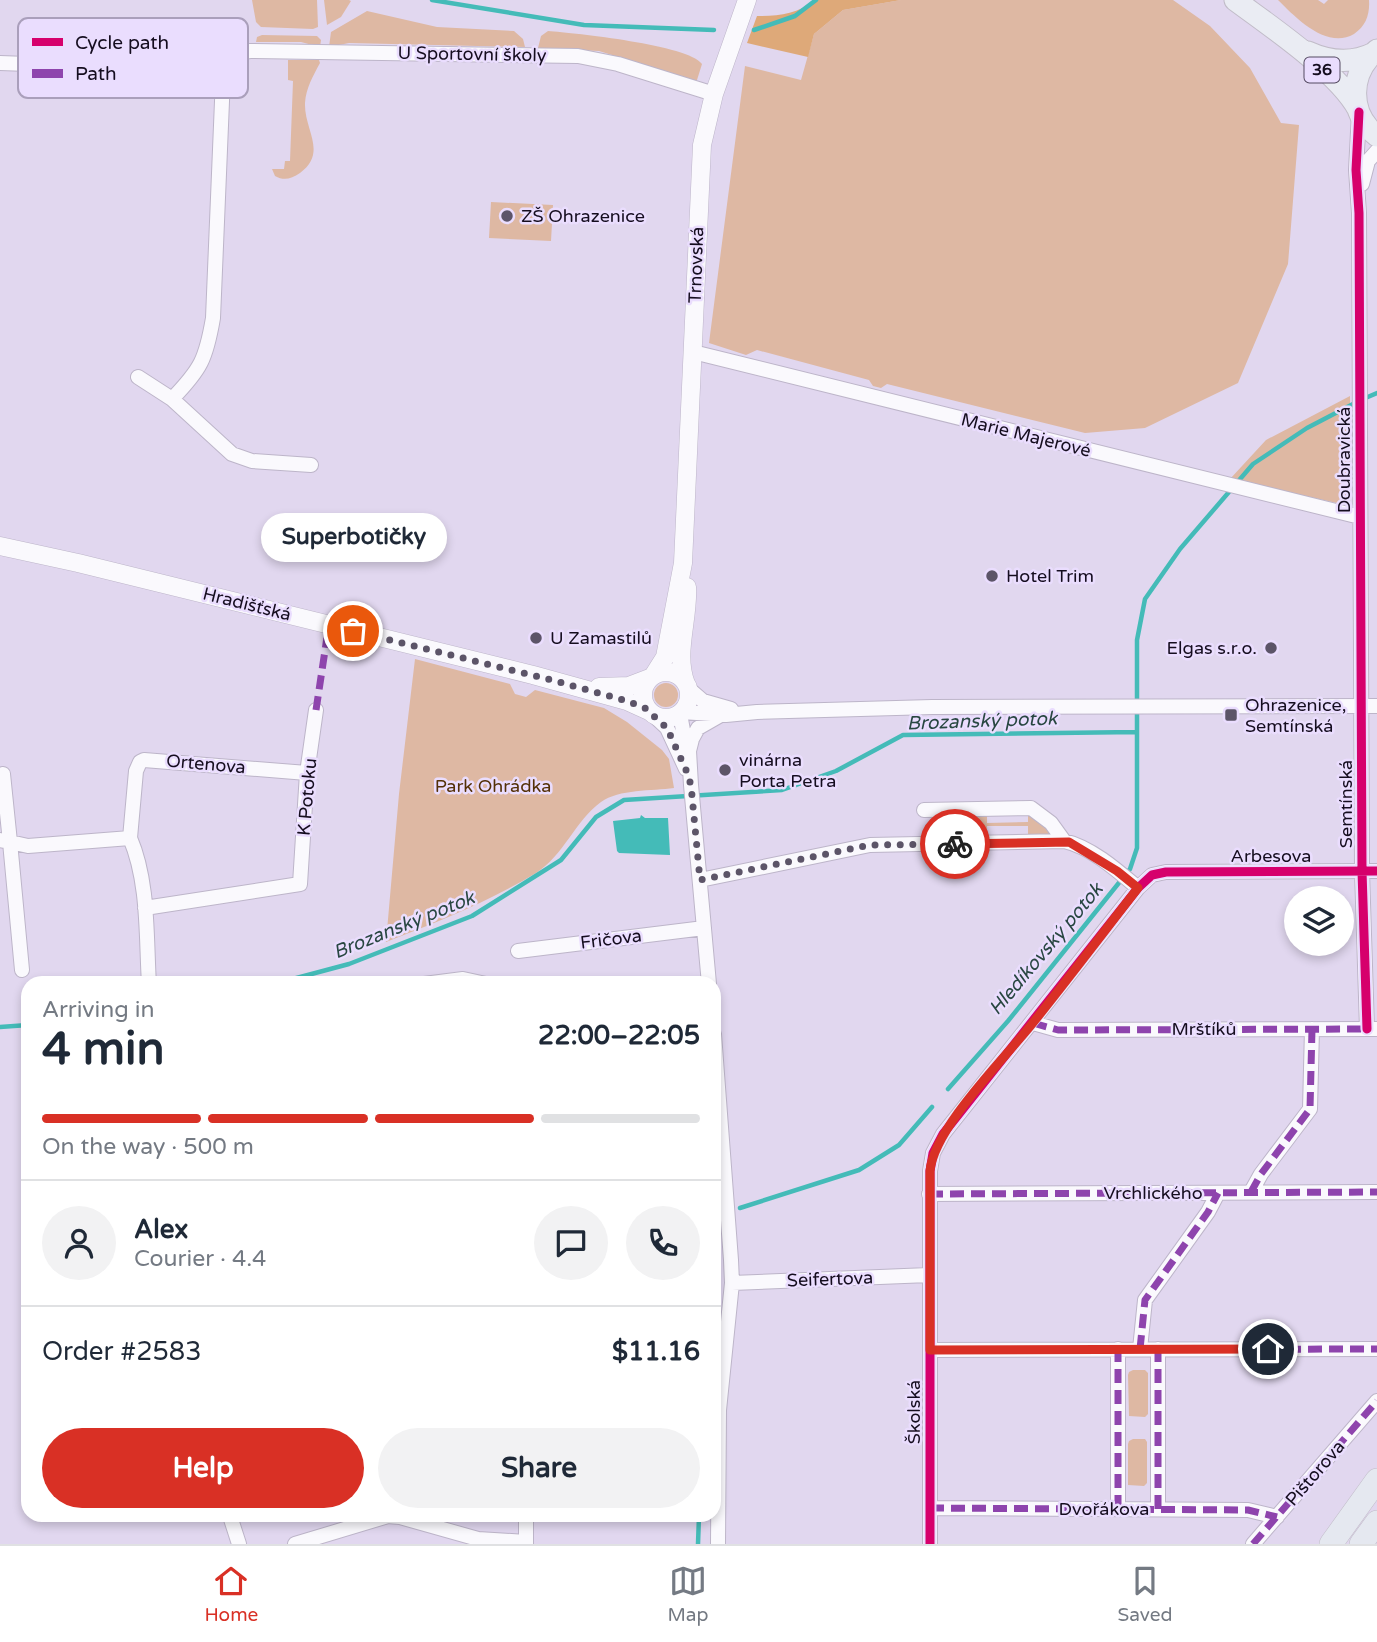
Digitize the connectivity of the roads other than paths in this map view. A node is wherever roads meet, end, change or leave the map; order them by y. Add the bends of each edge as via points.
1 (747, 0) edge
2 (1235, 0) edge
3 (1282, 36) junction
4 (248, 51) edge
5 (1375, 51) edge
6 (0, 63) edge
7 (18, 64) edge
8 (714, 94) junction
9 (222, 98) edge
10 (1358, 111) junction
11 (1377, 136) edge
12 (1377, 151) edge
13 (1359, 213) junction
14 (692, 352) junction
15 (138, 377) dead end
16 (172, 399) junction
17 (311, 465) dead end
18 (1360, 517) junction
19 (685, 537) junction
20 (0, 546) edge
21 (533, 676) junction
22 (652, 677) junction
23 (687, 686) junction
24 (1361, 706) junction
25 (1377, 706) edge
26 (316, 710) dead end
27 (757, 712) junction
28 (651, 713) junction
29 (681, 713) junction
30 (721, 715) junction
31 (307, 773) junction
32 (3, 774) dead end
33 (690, 778) junction
34 (923, 810) dead end
35 (130, 838) junction
36 (5, 841) edge
37 (1064, 841) junction
38 (1370, 871) edge
39 (1166, 872) joint
40 (700, 880) junction
41 (1134, 885) junction
42 (145, 908) junction
43 (704, 928) junction
44 (518, 951) dead end
45 (22, 970) dead end
46 (149, 976) edge
47 (708, 976) edge
48 (1033, 1023) junction
49 (1312, 1029) junction
50 (1372, 1029) edge
51 (721, 1112) edge
52 (1251, 1192) junction
53 (1377, 1192) edge
54 (1218, 1193) junction
55 (929, 1194) junction
56 (929, 1275) junction
57 (732, 1283) junction
58 (1118, 1349) junction
59 (1140, 1349) junction
60 (1158, 1349) junction
61 (1377, 1349) edge
62 (930, 1350) junction
63 (721, 1380) edge
64 (1377, 1401) edge
65 (1377, 1480) edge
66 (930, 1508) junction
67 (1118, 1509) junction
68 (1158, 1509) junction
69 (1277, 1517) junction
70 (232, 1522) edge
71 (368, 1522) edge
72 (418, 1522) edge
73 (526, 1522) edge
74 (718, 1522) edge
75 (1377, 1522) edge
76 (526, 1543) edge
77 (239, 1544) edge
78 (295, 1544) edge
79 (718, 1544) edge
80 (930, 1544) edge
81 (1253, 1544) edge
82 (1331, 1544) edge
83 (1361, 1544) edge

1 - 8 street, Trnovská
2 - 3 main road, 36
3 - 5 main road, 36 via 1308,52 1336,61 1354,60
3 - 10 main road, 36 via 1332,78
4 - 8 street, U Sportovní školy via 578,57 618,64
5 - 10 main road, 36 via 1356,80
6 - 7 street, U Sportovní školy
8 - 14 street, Trnovská via 700,161
9 - 16 street via 209,343 199,369
10 - 11 main road, 36
10 - 13 street, Doubravická
12 - 13 street, Doubravická via 1365,171
13 - 18 street, Doubravická
14 - 18 street, Marie Majerové
14 - 19 street, Trnovská
15 - 16 street
16 - 17 street via 243,460
18 - 24 street, Doubravická
19 - 22 street, Trnovská via 667,646
19 - 23 street, Trnovská via 687,609 681,665
20 - 21 street, Hradišťská
21 - 22 street, Hradišťská via 600,687 629,686
21 - 28 street, Hradišťská via 627,701
22 - 23 street via 674,674
22 - 28 street via 643,697
23 - 27 street via 708,703
23 - 29 street via 688,702
24 - 25 street
24 - 27 street
24 - 38 street, Semtínská
26 - 31 street, K Potoku
27 - 30 street
28 - 29 street via 666,718
28 - 33 street via 674,740
29 - 30 street
29 - 33 street
30 - 33 street via 701,725 694,735
31 - 35 street, Ortenova via 144,760 136,771
31 - 42 street, K Potoku via 300,884
32 - 36 street
33 - 40 street
34 - 37 street via 1031,808 1051,823
35 - 36 street via 28,846
35 - 42 street, Ortenova
36 - 45 street
37 - 40 street via 870,845
37 - 41 street via 1080,846
38 - 39 street, Arbesova
38 - 50 street, Semtínská
39 - 41 street, Školská
40 - 43 street
41 - 48 street, Školská
42 - 46 street, Ortenova
43 - 44 street, Fričova
43 - 47 street
48 - 49 street, Mrštíků via 1058,1030
48 - 55 street, Školská via 939,1140 931,1161
49 - 50 street, Mrštíků
49 - 52 street via 1310,1109
51 - 57 street
52 - 53 street, Vrchlického
52 - 54 street, Vrchlického
54 - 55 street, Vrchlického
54 - 59 street via 1145,1300
55 - 56 street, Školská
56 - 57 street, Seifertova
56 - 62 street, Školská
57 - 63 street
58 - 59 street
58 - 62 street
58 - 67 street
59 - 60 street
60 - 61 street
60 - 68 street
62 - 66 street, Školská
64 - 69 street, Pištorova
65 - 82 highway
66 - 67 street, Dvořákova
66 - 80 street, Školská
67 - 68 street, Dvořákova
68 - 69 street, Dvořákova via 1248,1510
69 - 81 street, Pištorova
70 - 77 street
71 - 78 street
72 - 76 street via 478,1539
73 - 76 street
74 - 79 street
75 - 83 highway

